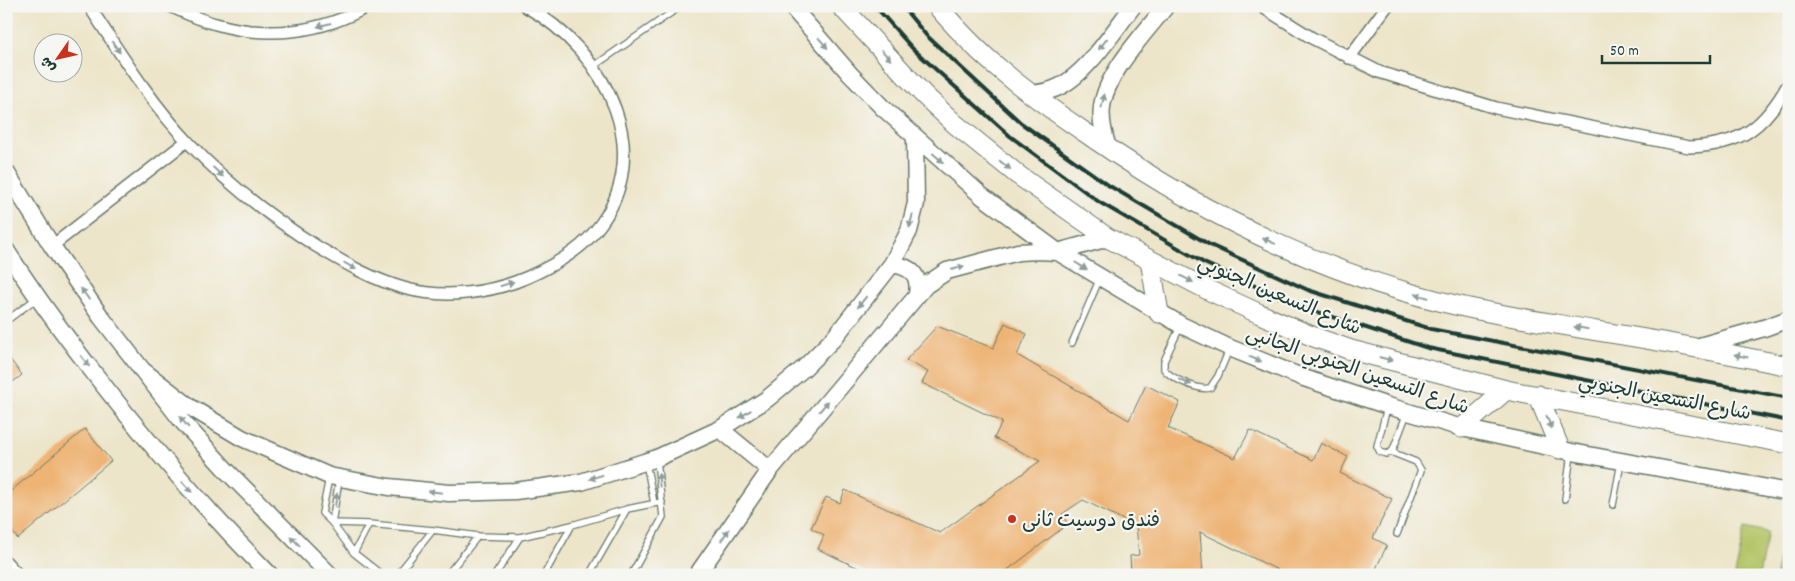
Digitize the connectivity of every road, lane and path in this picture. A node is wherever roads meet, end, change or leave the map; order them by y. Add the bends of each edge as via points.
1 (89, 6) edge
2 (170, 6) edge
3 (368, 6) edge
4 (525, 6) edge
5 (681, 6) edge
6 (791, 6) edge
7 (841, 6) edge
8 (937, 6) edge
9 (1133, 6) edge
10 (1166, 6) edge
11 (1261, 6) edge
12 (1387, 6) edge
13 (1349, 58) junction
14 (594, 66) junction
15 (1789, 83) edge
16 (1031, 94) junction
17 (915, 138) junction
18 (187, 141) junction
19 (1108, 148) junction
20 (6, 172) edge
21 (1108, 238) junction
22 (52, 246) junction
23 (6, 250) edge
24 (1058, 252) junction
25 (1150, 260) junction
26 (892, 264) junction
27 (1100, 278) junction
28 (917, 294) junction
29 (38, 298) junction
30 (1159, 313) junction
31 (1789, 319) edge
32 (6, 321) edge
33 (1181, 325) junction
34 (1072, 343) dead end
35 (1696, 347) junction
36 (1230, 348) junction
37 (1789, 366) edge
38 (141, 369) junction
39 (1506, 390) junction
40 (1538, 395) junction
41 (1388, 406) junction
42 (1408, 412) junction
43 (1462, 428) junction
44 (720, 429) junction
45 (1789, 444) edge
46 (1566, 451) junction
47 (1391, 452) junction
48 (651, 460) junction
49 (1622, 461) junction
50 (770, 470) junction
51 (334, 477) junction
52 (1789, 492) edge
53 (1565, 499) dead end
54 (662, 502) junction
55 (654, 503) junction
56 (1613, 506) dead end
57 (627, 509) junction
58 (332, 523) junction
59 (369, 524) junction
60 (572, 525) junction
61 (433, 530) junction
62 (1397, 534) dead end
63 (478, 536) junction
64 (520, 537) junction
65 (354, 553) junction
66 (6, 562) edge
67 (18, 575) edge
68 (270, 575) edge
69 (330, 575) edge
70 (382, 575) edge
71 (397, 575) edge
72 (447, 575) edge
73 (495, 575) edge
74 (544, 575) edge
75 (588, 575) edge
76 (631, 575) edge
77 (698, 575) edge

1 -> 18 street via 142,84
3 -> 2 street via 325,25 272,32 216,24
4 - 14 street via 572,41
5 - 14 lane
6 -> 17 street, شارع التسعين الجنوبي الجانبى via 850,74
7 -> 21 main road, شارع التسعين الجنوبي via 894,65 955,124 1018,175
8 - 16 main road via 972,44
9 -> 16 street via 1072,79 1053,90
19 -> 10 street via 1102,121 1104,95 1122,62
11 - 13 street
12 - 13 street
13 - 15 street via 1379,72 1496,108 1689,147 1730,142 1749,132 1779,101
18 -> 14 street via 251,200 356,270 409,289 445,293 481,291 518,281 563,259 598,228 613,203 622,174 624,144 610,95
16 - 19 main road
17 -> 24 street, شارع التسعين الجنوبي الجانبى via 982,196
17 -> 26 street via 916,203 909,231
18 - 22 street
35 -> 19 main road via 1485,312 1361,278 1248,230
20 - 22 street
21 - 24 street
21 - 25 main road, شارع التسعين الجنوبي
38 -> 22 street
23 - 29 street
24 -> 27 street, شارع التسعين الجنوبي الجانبى
28 -> 24 street via 947,271 1018,252
25 - 30 main road
25 -> 39 main road, شارع التسعين الجنوبي via 1314,338
26 - 28 street via 910,269 916,276
26 -> 44 street via 834,338 804,368 767,399
27 - 30 street, شارع التسعين الجنوبي الجانبى
27 - 34 lane
50 -> 28 street
29 - 32 lane
29 -> 68 street via 119,406 176,475
30 - 33 street, شارع التسعين الجنوبي الجانبى
31 - 35 street
33 - 36 street, شارع التسعين الجنوبي الجانبى
33 -> 36 lane via 1164,362 1169,376 1202,389 1210,388
37 -> 35 main road
36 -> 41 street, شارع التسعين الجنوبي الجانبى via 1304,378
38 - 51 street via 190,407 242,438
69 -> 38 street via 226,470
39 - 40 main road, شارع التسعين الجنوبي
39 - 43 main road
40 - 45 main road, شارع التسعين الجنوبي
40 -> 46 main road
41 - 42 street, شارع التسعين الجنوبي الجانبى
41 - 47 lane via 1376,446 1382,453
42 - 43 street, شارع التسعين الجنوبي الجانبى
42 - 47 lane
43 - 46 street, شارع التسعين الجنوبي الجانبى
44 - 48 street
44 - 50 street
46 - 49 street, شارع التسعين الجنوبي الجانبى
46 - 53 lane
47 - 62 lane via 1416,462 1421,470
48 -> 51 street via 581,482 515,492 449,494
54 -> 48 lane
48 - 55 lane
49 - 52 street, شارع التسعين الجنوبي الجانبى
49 - 56 lane
77 -> 50 street
58 -> 51 lane
51 - 58 lane via 322,513
54 - 55 lane
54 - 76 lane via 663,517
55 - 57 lane
57 - 60 lane
57 - 75 lane
58 - 59 lane
58 - 65 lane
59 - 61 lane
59 - 65 lane
60 - 64 lane
60 - 74 lane
61 - 63 lane
61 - 71 lane
63 - 64 lane
63 - 72 lane
64 - 73 lane
65 - 70 lane
66 - 67 street

